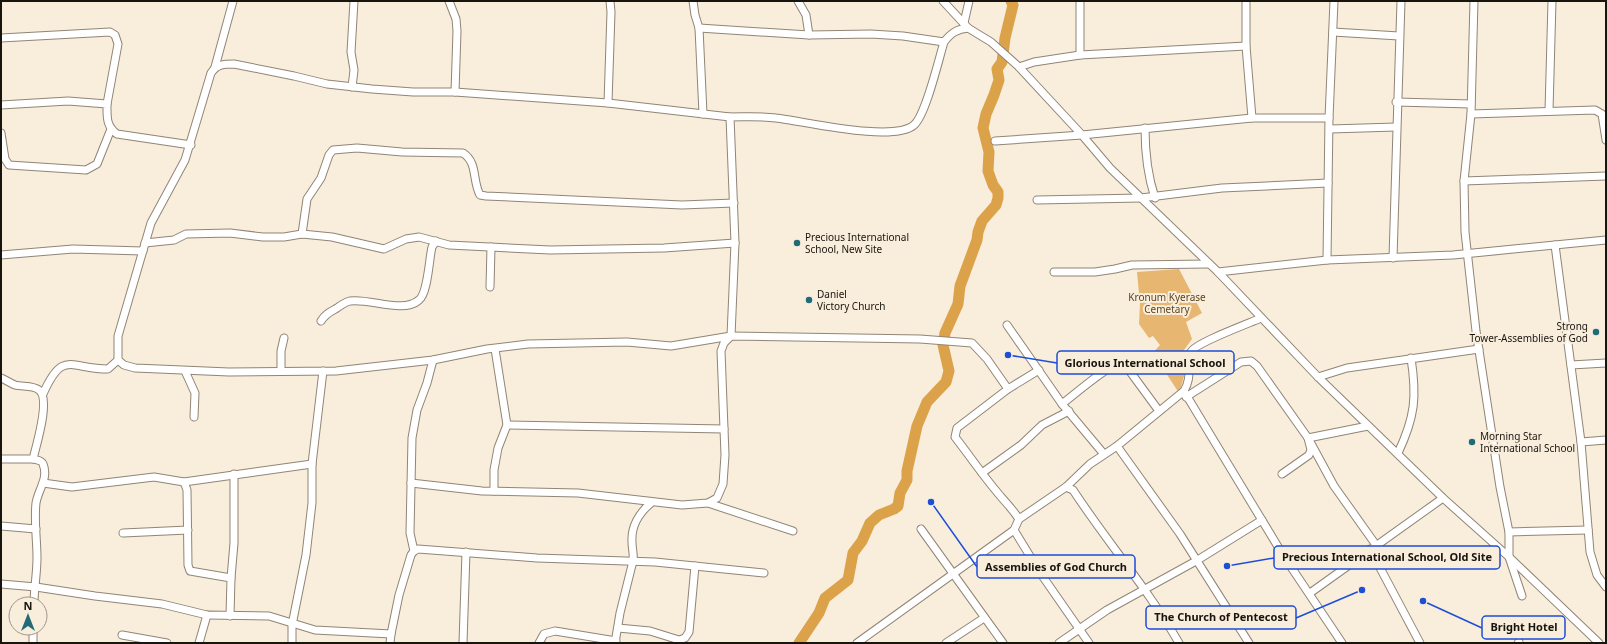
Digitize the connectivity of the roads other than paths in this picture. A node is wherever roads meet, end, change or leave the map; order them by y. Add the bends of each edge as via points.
1 (233, 1) edge
2 (354, 1) edge
3 (449, 1) edge
4 (610, 1) edge
5 (693, 1) edge
6 (798, 1) edge
7 (943, 1) edge
8 (969, 1) edge
9 (1080, 1) edge
10 (1246, 1) edge
11 (1334, 1) edge
12 (1401, 1) edge
13 (1474, 1) edge
14 (1552, 1) edge
15 (966, 26) junction
16 (699, 28) junction
17 (1333, 32) junction
18 (809, 34) junction
19 (1399, 36) junction
20 (1, 38) edge
21 (944, 42) junction
22 (1246, 46) junction
23 (1080, 55) junction
24 (215, 67) junction
25 (1019, 67) junction
26 (352, 87) junction
27 (454, 92) junction
28 (1396, 102) junction
29 (608, 103) junction
30 (1, 104) edge
31 (107, 104) junction
32 (1471, 104) junction
33 (1549, 111) junction
34 (703, 114) junction
35 (1471, 114) junction
36 (730, 117) junction
37 (1252, 118) junction
38 (1329, 118) junction
39 (1396, 127) junction
40 (1145, 128) junction
41 (1330, 128) junction
42 (111, 129) junction
43 (1, 133) edge
44 (1082, 135) junction
45 (1606, 140) edge
46 (995, 141) dead end
47 (191, 145) junction
48 (1606, 176) edge
49 (1464, 181) junction
50 (1328, 183) junction
51 (1142, 198) junction
52 (1155, 198) junction
53 (1037, 200) dead end
54 (734, 203) junction
55 (302, 234) junction
56 (1606, 240) edge
57 (436, 241) junction
58 (145, 243) junction
59 (735, 243) junction
60 (1555, 245) junction
61 (491, 247) junction
62 (143, 251) junction
63 (1468, 254) junction
64 (1, 255) edge
65 (1393, 258) junction
66 (1328, 260) junction
67 (1208, 264) junction
68 (1054, 272) dead end
69 (1218, 272) junction
70 (490, 287) dead end
71 (1261, 318) junction
72 (321, 321) dead end
73 (1007, 325) dead end
74 (731, 336) junction
75 (284, 338) dead end
76 (495, 349) junction
77 (1479, 349) junction
78 (1411, 358) junction
79 (118, 360) junction
80 (433, 360) junction
81 (1606, 363) edge
82 (1571, 365) junction
83 (185, 370) junction
84 (1039, 370) junction
85 (281, 371) junction
86 (323, 371) junction
87 (1318, 377) junction
88 (1, 378) edge
89 (1008, 389) junction
90 (43, 394) junction
91 (1185, 394) junction
92 (1062, 404) junction
93 (1069, 411) junction
94 (1159, 411) junction
95 (194, 417) dead end
96 (507, 425) junction
97 (1368, 426) junction
98 (724, 429) junction
99 (1308, 438) junction
100 (1606, 440) edge
101 (1581, 442) junction
102 (1117, 446) junction
103 (1103, 453) junction
104 (1398, 453) junction
105 (1, 459) edge
106 (33, 459) junction
107 (312, 464) junction
108 (982, 473) junction
109 (234, 474) junction
110 (1282, 474) dead end
111 (184, 482) junction
112 (43, 483) junction
113 (411, 483) junction
114 (1066, 487) junction
115 (494, 491) junction
116 (1443, 498) junction
117 (650, 503) junction
118 (708, 504) junction
119 (1019, 519) junction
120 (1262, 520) junction
121 (1, 526) edge
122 (36, 529) junction
123 (922, 529) dead end
124 (188, 530) junction
125 (1014, 530) junction
126 (1588, 530) junction
127 (793, 531) dead end
128 (1509, 532) junction
129 (123, 534) dead end
130 (1373, 547) junction
131 (414, 550) junction
132 (466, 552) junction
133 (1509, 557) junction
134 (633, 561) junction
135 (1196, 561) junction
136 (695, 566) junction
137 (764, 573) dead end
138 (954, 574) junction
139 (231, 578) junction
140 (1, 584) edge
141 (36, 587) junction
142 (1606, 587) edge
143 (1143, 589) junction
144 (1310, 593) junction
145 (35, 596) edge
146 (1522, 596) dead end
147 (207, 615) junction
148 (230, 616) junction
149 (984, 618) junction
150 (292, 625) junction
151 (618, 628) junction
152 (1079, 629) junction
153 (391, 634) junction
154 (122, 635) dead end
155 (685, 641) edge
156 (615, 642) edge
157 (166, 643) edge
158 (200, 643) edge
159 (292, 643) edge
160 (390, 643) edge
161 (463, 643) edge
162 (539, 643) edge
163 (857, 643) edge
164 (946, 643) edge
165 (1003, 643) edge
166 (1059, 643) edge
167 (1089, 643) edge
168 (1179, 643) edge
169 (1249, 643) edge
170 (1342, 643) edge
171 (1420, 643) edge
172 (1598, 643) edge

1 - 24 street
2 - 26 street
3 - 27 street via 456,19
4 - 29 street
5 - 16 street
6 - 18 street via 806,15
7 - 15 street
8 - 15 street
9 - 23 street
10 - 22 street
11 - 17 street
12 - 19 street
13 - 32 street
14 - 33 street
15 - 21 street
15 - 25 street via 991,42
16 - 18 street
16 - 34 street
17 - 19 street
17 - 38 street
18 - 21 street via 871,34
19 - 28 street
20 - 31 street via 110,32 115,35 118,44
21 - 36 street via 923,110 915,125 902,130 873,132 776,118
22 - 23 street
22 - 37 street
23 - 25 street via 1034,62
24 - 26 street via 234,64
24 - 47 street via 211,73
25 - 44 street
26 - 27 street via 413,92
27 - 29 street
28 - 32 street
28 - 39 street
29 - 34 street
30 - 31 street via 68,100
31 - 42 street via 108,123
32 - 35 street
33 - 35 street
33 - 45 street via 1595,110 1602,114
34 - 36 street
35 - 49 street
36 - 54 street
37 - 38 street
37 - 40 street
38 - 41 street
39 - 41 street
39 - 65 street
40 - 44 street
40 - 52 street via 1148,176
41 - 50 street
42 - 43 street via 97,164 86,170 9,165 5,158
42 - 47 street via 125,136
44 - 46 street
44 - 51 street via 1110,168
47 - 58 street via 151,223
48 - 49 street
49 - 63 street
50 - 52 street via 1222,188
50 - 66 street
51 - 52 street
51 - 53 street
51 - 67 street
54 - 55 street via 682,205 486,196 480,195 477,190 470,157 463,153 345,148 333,150 329,155 321,178 306,204
54 - 59 street
55 - 57 street via 332,236 384,249 406,239 420,237
55 - 58 street via 284,237 248,236 241,233 186,234 174,240
56 - 60 street
57 - 61 street via 449,245
57 - 72 street via 432,247 424,292 420,300 410,305 349,301 325,314
58 - 62 street
59 - 61 street via 664,248 550,250
59 - 74 street
60 - 63 street
60 - 82 street
61 - 70 street
62 - 64 street via 73,249
62 - 79 street via 118,336
63 - 65 street
63 - 77 street
65 - 66 street
66 - 69 street
67 - 68 street via 1132,265 1095,272
67 - 69 street
69 - 71 street
71 - 87 street
71 - 91 street via 1192,350 1189,358 1190,382
73 - 84 street
74 - 76 street via 671,346 627,342 535,344
74 - 89 street via 904,339 972,343
74 - 98 street via 721,351
75 - 85 street
76 - 80 street
76 - 96 street
77 - 78 street
77 - 128 street
78 - 87 street via 1347,368
78 - 104 street via 1414,379 1412,418 1409,431
79 - 83 street via 135,368
79 - 90 street via 108,369 76,364 65,365 52,375
80 - 86 street
80 - 113 street via 417,410 412,438
81 - 82 street
82 - 101 street
83 - 85 street
83 - 95 street via 195,393
84 - 89 street
84 - 92 street
85 - 86 street
86 - 107 street
87 - 97 street
88 - 90 street via 36,388
89 - 108 street via 955,432
90 - 106 street via 44,402
91 - 94 street
91 - 99 street via 1241,362 1251,361
91 - 120 street
92 - 93 street
92 - 94 street via 1102,373 1123,362
93 - 103 street
93 - 108 street via 1042,425 1021,446
94 - 102 street
96 - 98 street
96 - 115 street via 498,448
97 - 99 street
97 - 104 street
98 - 118 street via 723,484 717,498
99 - 110 street via 1311,450 1309,455
99 - 130 street via 1334,486
100 - 101 street
101 - 126 street
102 - 103 street
102 - 135 street via 1180,534
103 - 114 street
104 - 116 street
105 - 106 street
106 - 112 street via 43,464
107 - 109 street
107 - 150 street via 312,503 306,555
108 - 119 street
109 - 111 street
109 - 139 street
111 - 112 street via 154,477 72,487
111 - 124 street via 187,490
112 - 122 street via 36,500
113 - 115 street
113 - 131 street via 410,533
114 - 119 street
114 - 143 street via 1073,490
115 - 117 street via 578,494
116 - 130 street
116 - 133 street
117 - 118 street
117 - 134 street via 634,525
118 - 127 street
119 - 125 street
120 - 135 street
120 - 144 street via 1282,555
121 - 122 street
122 - 141 street
123 - 138 street
124 - 129 street
124 - 139 street via 190,572
125 - 138 street
125 - 152 street
126 - 128 street
126 - 142 street via 1593,564
128 - 133 street
130 - 144 street
130 - 171 street
131 - 132 street
131 - 153 street via 399,595
132 - 134 street via 537,558
132 - 161 street
133 - 146 street
133 - 172 street
134 - 136 street
134 - 151 street
135 - 143 street
135 - 169 street
136 - 137 street
136 - 155 street via 689,632
138 - 149 street
138 - 163 street
139 - 148 street
140 - 141 street
141 - 145 street
141 - 147 street via 162,604
143 - 152 street
143 - 168 street via 1154,600
144 - 170 street
147 - 148 street
147 - 158 street
148 - 150 street via 269,616 285,620
149 - 164 street
149 - 165 street
150 - 153 street via 329,631
150 - 159 street
151 - 155 street via 650,631
151 - 156 street
152 - 166 street
152 - 167 street
153 - 160 street
154 - 157 street
156 - 162 street via 555,631 544,634

